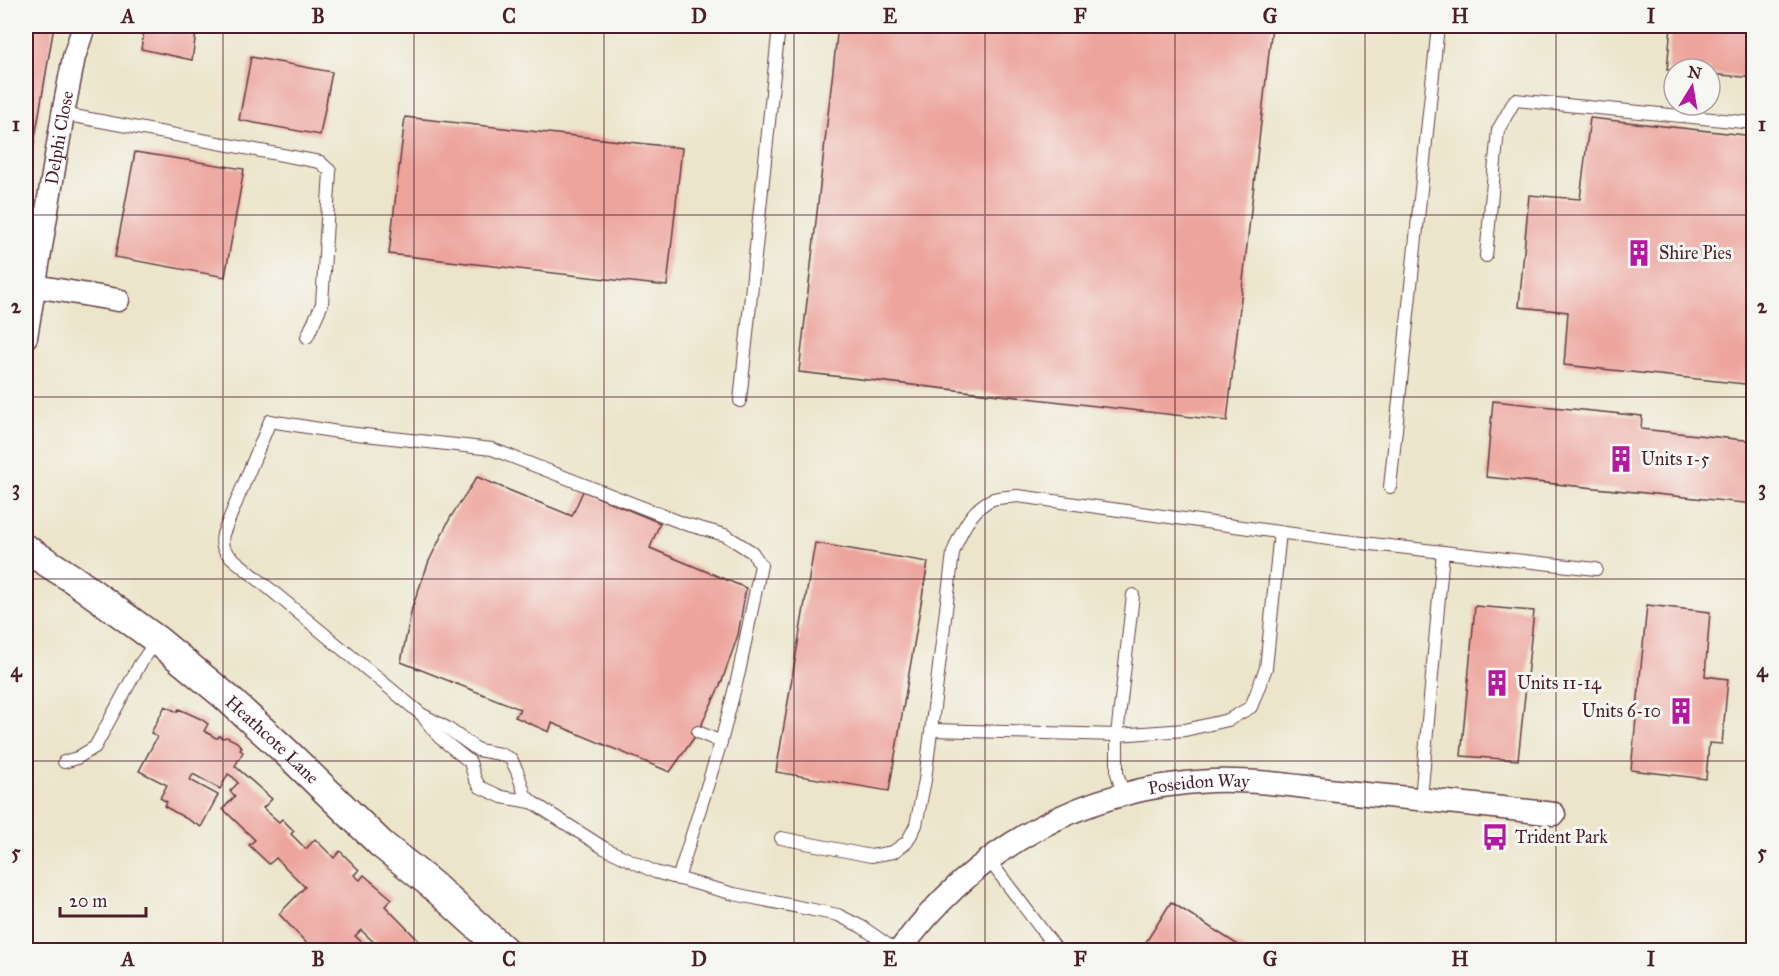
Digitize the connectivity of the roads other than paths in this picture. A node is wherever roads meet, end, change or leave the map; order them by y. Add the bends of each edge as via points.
1 (84, 26) edge
2 (779, 26) edge
3 (1438, 26) edge
4 (63, 114) junction
5 (1754, 123) edge
6 (1486, 256) dead end
7 (35, 286) junction
8 (118, 300) dead end
9 (26, 337) edge
10 (307, 337) dead end
11 (740, 401) dead end
12 (1390, 487) dead end
13 (1280, 532) junction
14 (26, 549) edge
15 (1443, 552) junction
16 (1596, 569) dead end
17 (1133, 596) dead end
18 (157, 640) junction
19 (421, 714) junction
20 (932, 730) junction
21 (698, 732) dead end
22 (1117, 735) junction
23 (721, 742) junction
24 (64, 762) dead end
25 (1123, 794) junction
26 (1421, 799) junction
27 (532, 802) junction
28 (1554, 814) dead end
29 (781, 838) dead end
30 (988, 860) junction
31 (678, 879) junction
32 (504, 951) edge
33 (897, 951) edge
34 (1057, 951) edge

1 - 4 street, Delphi Close
2 - 11 lane
3 - 12 lane
4 - 7 street, Delphi Close
4 - 10 lane via 320,162 330,171 322,304
5 - 6 lane via 1515,100 1498,130
7 - 8 street
7 - 9 street, Delphi Close
13 - 15 lane
13 - 20 lane via 1018,496 992,500 971,516 953,553
13 - 22 lane via 1266,668 1251,706 1228,720 1185,730
14 - 18 street, Heathcote Lane
15 - 16 lane
15 - 26 lane
17 - 22 lane
18 - 24 lane via 95,747
18 - 32 street, Heathcote Lane via 225,696 381,844
19 - 23 lane via 224,551 223,534 270,422 492,449 725,536 752,552 761,565
19 - 27 lane via 478,750 511,759 525,795
19 - 27 lane via 440,737 470,762 480,787 502,798
20 - 22 lane
20 - 29 lane via 916,825 906,842 893,852 871,856
21 - 23 lane
22 - 25 lane via 1117,773
23 - 31 lane
25 - 26 street, Poseidon Way via 1168,785 1226,782
25 - 30 street, Poseidon Way via 1046,823
26 - 28 street, Poseidon Way
27 - 31 lane via 604,848
30 - 33 street, Poseidon Way via 941,900
30 - 34 lane
31 - 33 lane via 838,915

